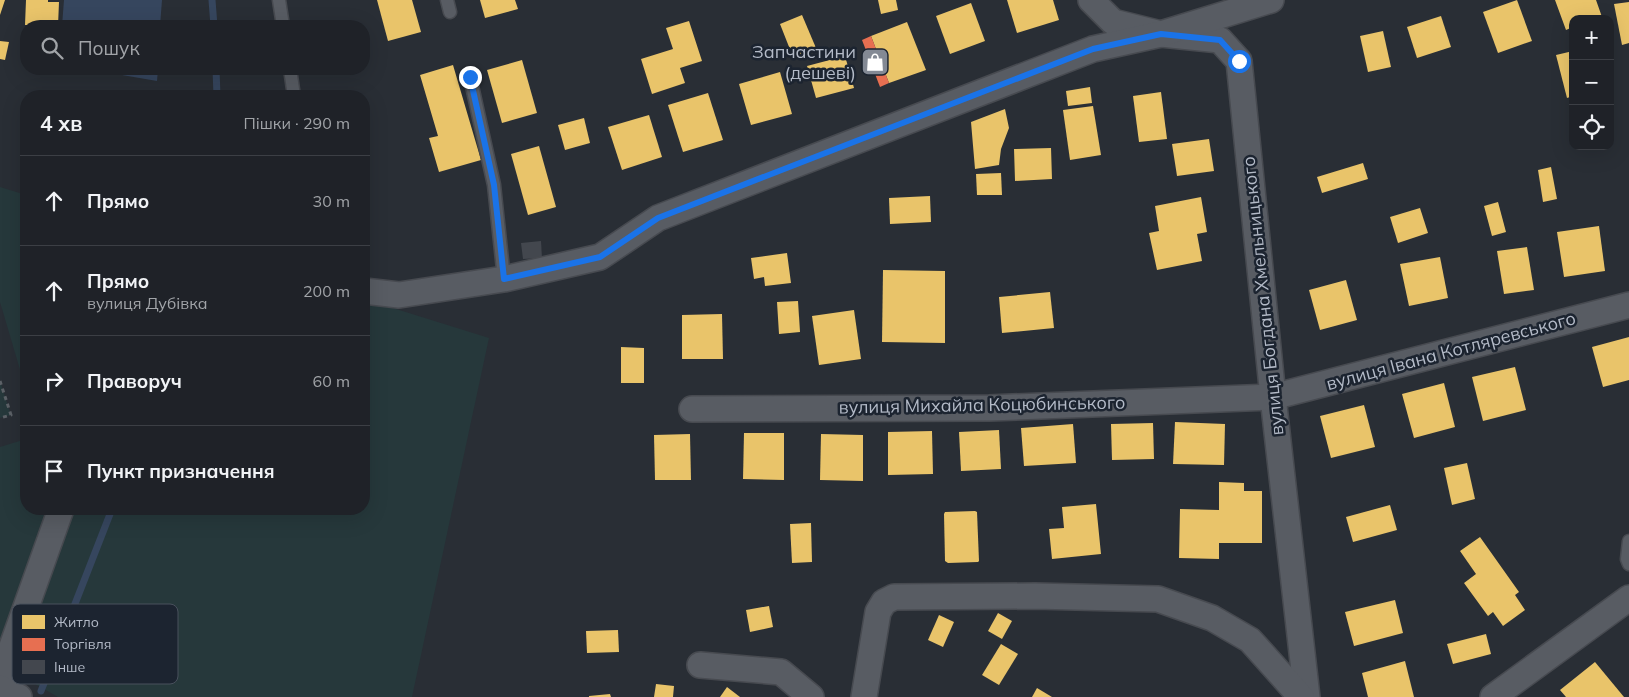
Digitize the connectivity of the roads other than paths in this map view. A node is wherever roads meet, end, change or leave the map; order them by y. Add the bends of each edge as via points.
1 (279, 0) edge
2 (1090, 0) edge
3 (1272, 0) edge
4 (282, 20) edge
5 (1161, 34) junction
6 (291, 75) edge
7 (470, 77) dead end
8 (293, 90) edge
9 (504, 279) junction
10 (370, 291) edge
11 (1629, 305) edge
12 (1273, 397) junction
13 (692, 409) dead end
14 (59, 515) edge
15 (1629, 541) edge
16 (1629, 564) edge
17 (1629, 598) edge
18 (27, 604) edge
19 (12, 646) edge
20 (700, 665) dead end
21 (0, 680) edge
22 (0, 688) edge
23 (19, 697) edge
24 (811, 697) edge
25 (864, 697) edge
26 (1302, 697) edge
27 (1307, 697) edge
28 (1494, 697) edge

1 - 4 lane
2 - 5 street, вулиця Богдана Хмельницького via 1113,22
3 - 5 street
5 - 9 street via 1093,49 658,218 600,257
5 - 12 street, вулиця Богдана Хмельницького via 1220,40 1239,61
6 - 8 lane
7 - 9 lane via 494,185
9 - 10 street via 399,295
11 - 12 street, вулиця Івана Котляревського
12 - 13 street, вулиця Михайла Коцюбинського via 989,408
12 - 27 street, вулиця Богдана Хмельницького
14 - 18 street
15 - 16 lane
17 - 28 street
19 - 21 street
20 - 24 street via 782,672
22 - 23 street
25 - 26 street via 878,612 884,602 894,597 1035,596 1158,599 1212,618 1250,640

